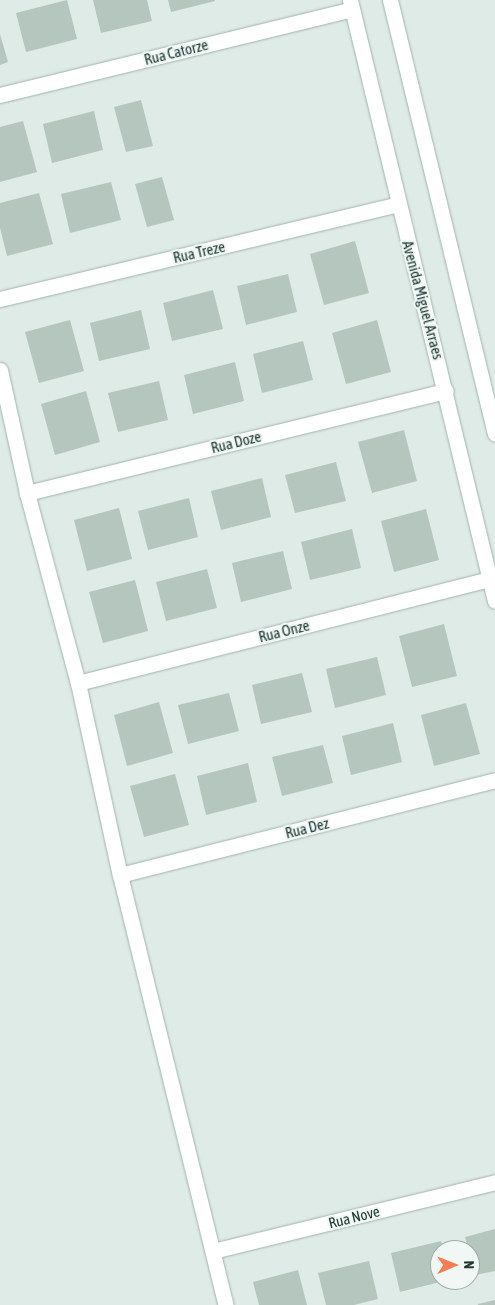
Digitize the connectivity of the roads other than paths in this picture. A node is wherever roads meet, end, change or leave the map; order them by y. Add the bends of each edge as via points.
1 (390, 0) edge
2 (351, 5) edge
3 (0, 95) edge
4 (398, 204) junction
5 (0, 299) edge
6 (0, 370) edge
7 (446, 391) junction
8 (495, 433) edge
9 (27, 493) junction
10 (490, 579) junction
11 (495, 601) edge
12 (78, 683) junction
13 (495, 780) edge
14 (120, 875) junction
15 (495, 1182) edge
16 (213, 1251) junction
17 (226, 1305) edge

1 - 8 street
2 - 3 street, Rua Catorze
2 - 4 street, Avenida Miguel Arraes
4 - 5 street, Rua Treze
4 - 7 street, Avenida Miguel Arraes
6 - 9 street
7 - 9 street, Rua Doze
7 - 10 street, Avenida Miguel Arraes
9 - 12 street
10 - 11 street, Avenida Miguel Arraes
10 - 12 street, Rua Onze
12 - 14 street
13 - 14 street, Rua Dez
14 - 16 street
15 - 16 street, Rua Nove
16 - 17 street

